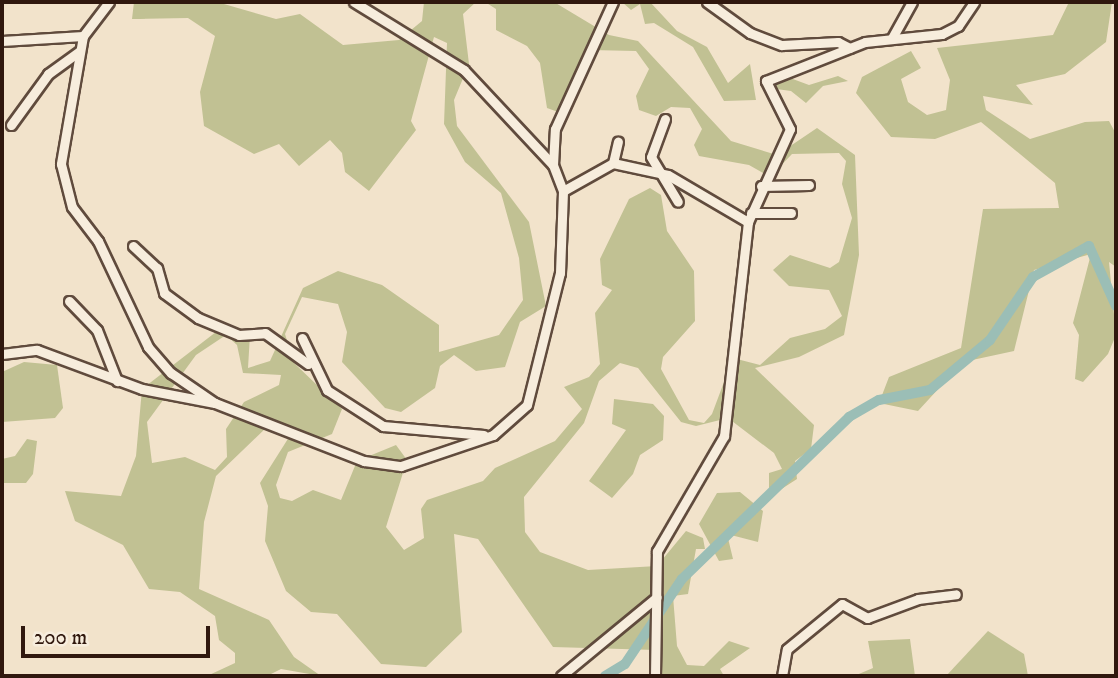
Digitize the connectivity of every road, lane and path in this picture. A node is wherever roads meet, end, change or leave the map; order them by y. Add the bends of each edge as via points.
1 (109, 2) edge
2 (354, 2) edge
3 (613, 2) edge
4 (707, 2) edge
5 (912, 2) edge
6 (974, 2) edge
7 (83, 36) junction
8 (892, 38) junction
9 (2, 41) edge
10 (850, 48) junction
11 (80, 51) junction
12 (665, 119) dead end
13 (11, 125) dead end
14 (618, 142) dead end
15 (613, 163) junction
16 (553, 165) junction
17 (660, 173) junction
18 (809, 185) dead end
19 (761, 186) junction
20 (563, 191) junction
21 (678, 202) dead end
22 (791, 213) dead end
23 (749, 217) junction
24 (133, 246) dead end
25 (69, 301) dead end
26 (302, 338) dead end
27 (2, 354) edge
28 (312, 367) junction
29 (117, 381) junction
30 (215, 403) junction
31 (493, 435) junction
32 (956, 594) dead end
33 (657, 597) junction
34 (561, 676) edge
35 (655, 676) edge
36 (782, 676) edge

1 - 7 street
2 - 16 street via 464,70
3 - 16 street via 559,117
4 - 10 street via 750,33 782,45 838,42
5 - 8 street
6 - 8 street via 949,31
7 - 9 street
7 - 11 street
8 - 10 street
10 - 19 street via 766,81 790,129
11 - 13 street via 48,74
11 - 30 street via 61,164 68,197 98,241 154,355
12 - 17 street via 651,157
14 - 15 street
15 - 17 street
15 - 20 street
16 - 20 street
17 - 21 street
17 - 23 street
18 - 19 street
19 - 23 street
20 - 31 street via 561,273 549,329 527,404
22 - 23 street
23 - 33 street via 728,423 657,551
24 - 28 street via 157,268 164,293 198,318 240,335 265,333
25 - 29 street via 97,330
26 - 28 street
27 - 29 street via 37,350
28 - 31 street via 346,406 394,431
29 - 30 street
30 - 31 street via 385,465 416,464
32 - 36 street via 918,598 867,618 842,604 787,649
33 - 34 street
33 - 35 street

